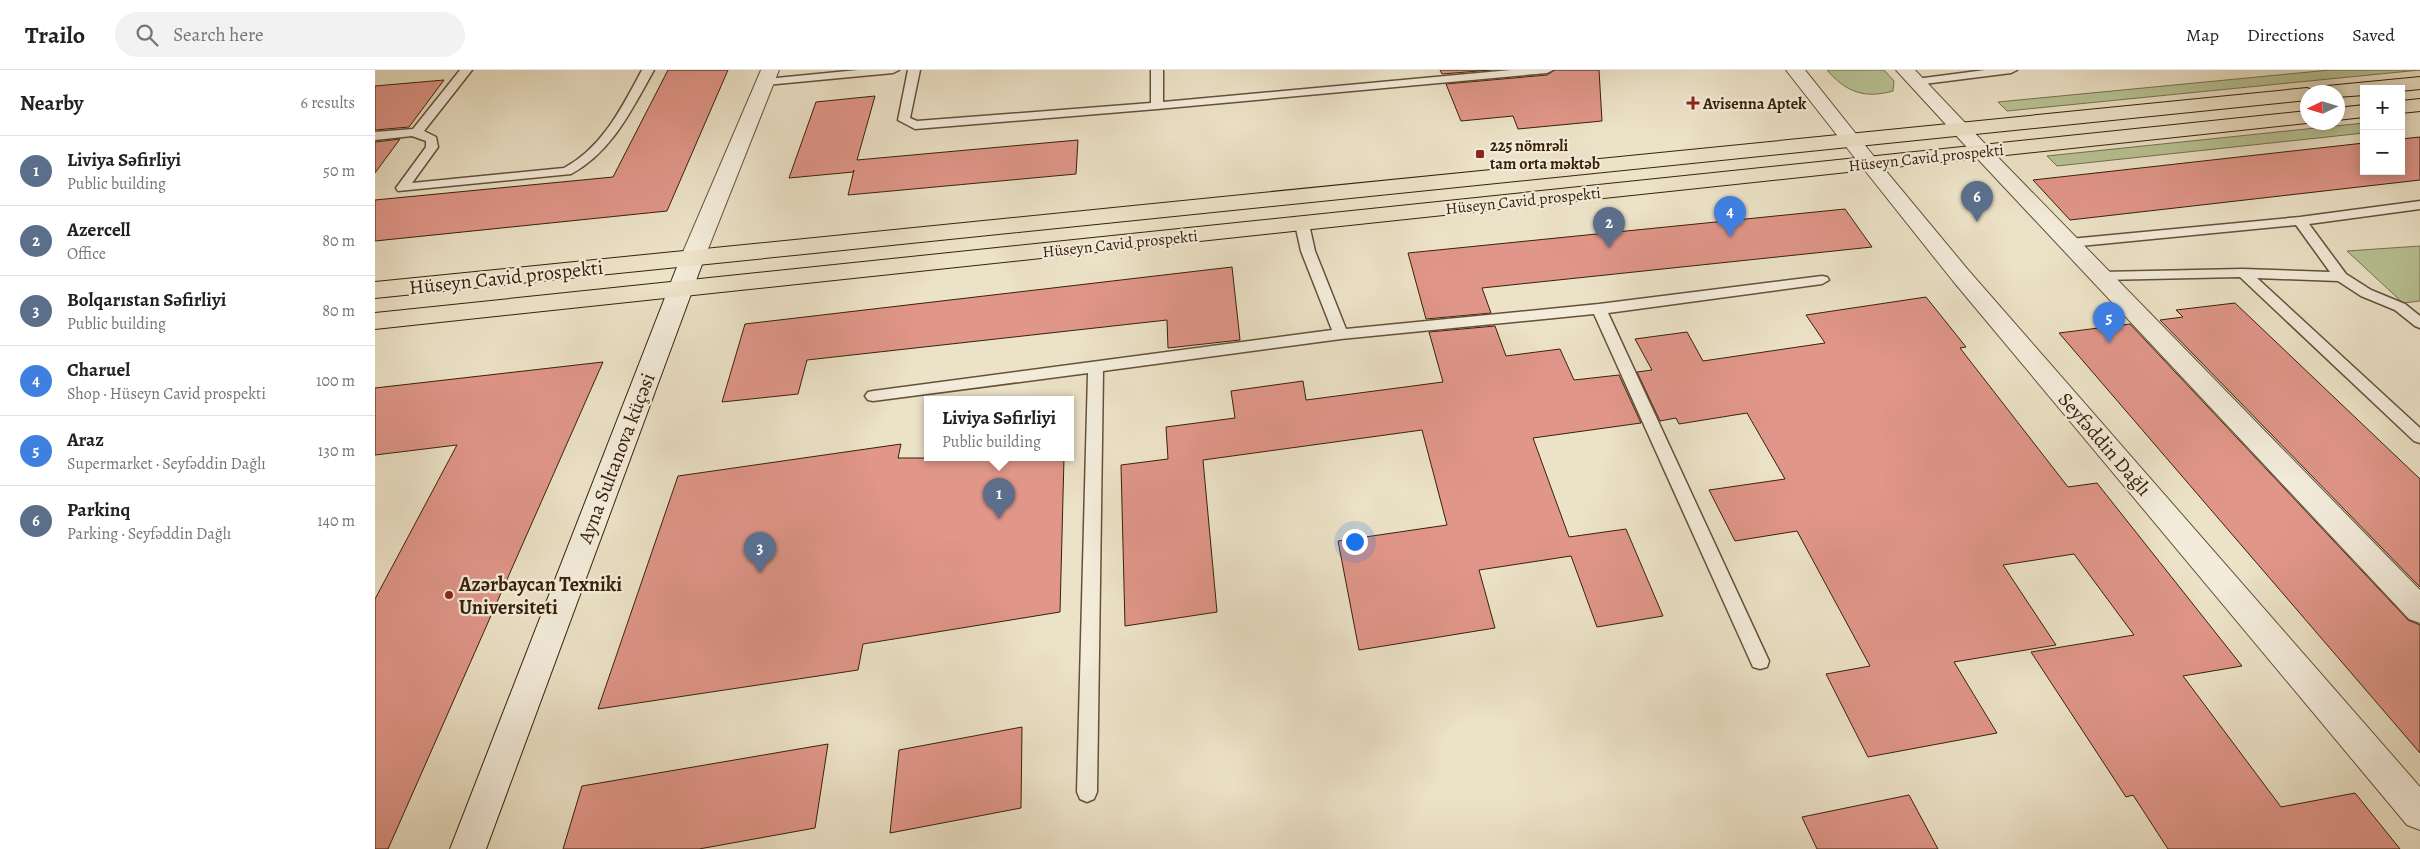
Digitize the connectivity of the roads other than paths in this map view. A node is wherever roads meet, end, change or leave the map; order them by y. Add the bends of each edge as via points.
1 (466, 70) edge
2 (648, 70) edge
3 (893, 70) edge
4 (914, 70) edge
5 (1157, 70) edge
6 (1408, 70) edge
7 (1547, 70) edge
8 (1795, 70) edge
9 (2011, 70) edge
10 (768, 76) edge
11 (1910, 76) edge
12 (1412, 82) junction
13 (2420, 83) edge
14 (2402, 85) edge
15 (2360, 89) edge
16 (2345, 91) edge
17 (2300, 95) edge
18 (2420, 105) edge
19 (1157, 106) junction
20 (2405, 107) edge
21 (2360, 111) edge
22 (2345, 113) edge
23 (2300, 118) edge
24 (1960, 129) junction
25 (416, 133) junction
26 (375, 136) edge
27 (1850, 140) junction
28 (1981, 151) junction
29 (1869, 163) junction
30 (2420, 205) edge
31 (2300, 221) junction
32 (1302, 224) junction
33 (2070, 243) junction
34 (692, 259) junction
35 (2243, 273) junction
36 (2102, 276) junction
37 (2341, 277) junction
38 (1822, 280) dead end
39 (680, 288) junction
40 (375, 290) edge
41 (2400, 307) junction
42 (2420, 307) edge
43 (1599, 310) junction
44 (375, 321) edge
45 (2420, 323) edge
46 (1341, 334) junction
47 (1095, 366) junction
48 (873, 396) dead end
49 (2420, 437) edge
50 (2420, 610) edge
51 (1760, 661) dead end
52 (1087, 792) dead end
53 (2420, 812) edge
54 (468, 849) edge

1 - 25 lane
2 - 25 lane via 619,119 590,158 567,171 403,188 432,147 432,140 427,135
3 - 10 lane
4 - 19 lane via 903,120 915,125
5 - 19 lane
6 - 12 lane
7 - 12 lane
8 - 27 street, Seyfəddin Dağlı
9 - 11 lane
10 - 34 street, Ayna Sultanova küçəsi
11 - 24 street
12 - 19 lane
13 - 14 main road
15 - 16 main road
17 - 24 main road, Hüseyn Cavid prospekti
18 - 20 main road
21 - 22 main road
23 - 28 main road, Hüseyn Cavid prospekti
24 - 27 main road, Hüseyn Cavid prospekti
24 - 28 street
25 - 26 lane
27 - 29 street, Seyfəddin Dağlı
27 - 34 main road, Hüseyn Cavid prospekti
28 - 29 main road, Hüseyn Cavid prospekti
28 - 33 street
29 - 32 main road, Hüseyn Cavid prospekti
29 - 53 street, Seyfəddin Dağlı via 1961,276
30 - 31 lane
31 - 33 lane
31 - 37 lane
32 - 39 main road, Hüseyn Cavid prospekti
32 - 46 lane via 1308,251
33 - 36 street
34 - 39 street, Ayna Sultanova küçəsi
34 - 40 main road, Hüseyn Cavid prospekti
35 - 36 lane
35 - 37 lane
35 - 49 lane
36 - 50 street
37 - 41 lane via 2366,293
38 - 43 lane
39 - 44 main road, Hüseyn Cavid prospekti
39 - 54 street, Ayna Sultanova küçəsi
41 - 42 lane
41 - 45 lane
43 - 46 lane
43 - 51 lane
46 - 47 lane
47 - 48 lane
47 - 52 lane

